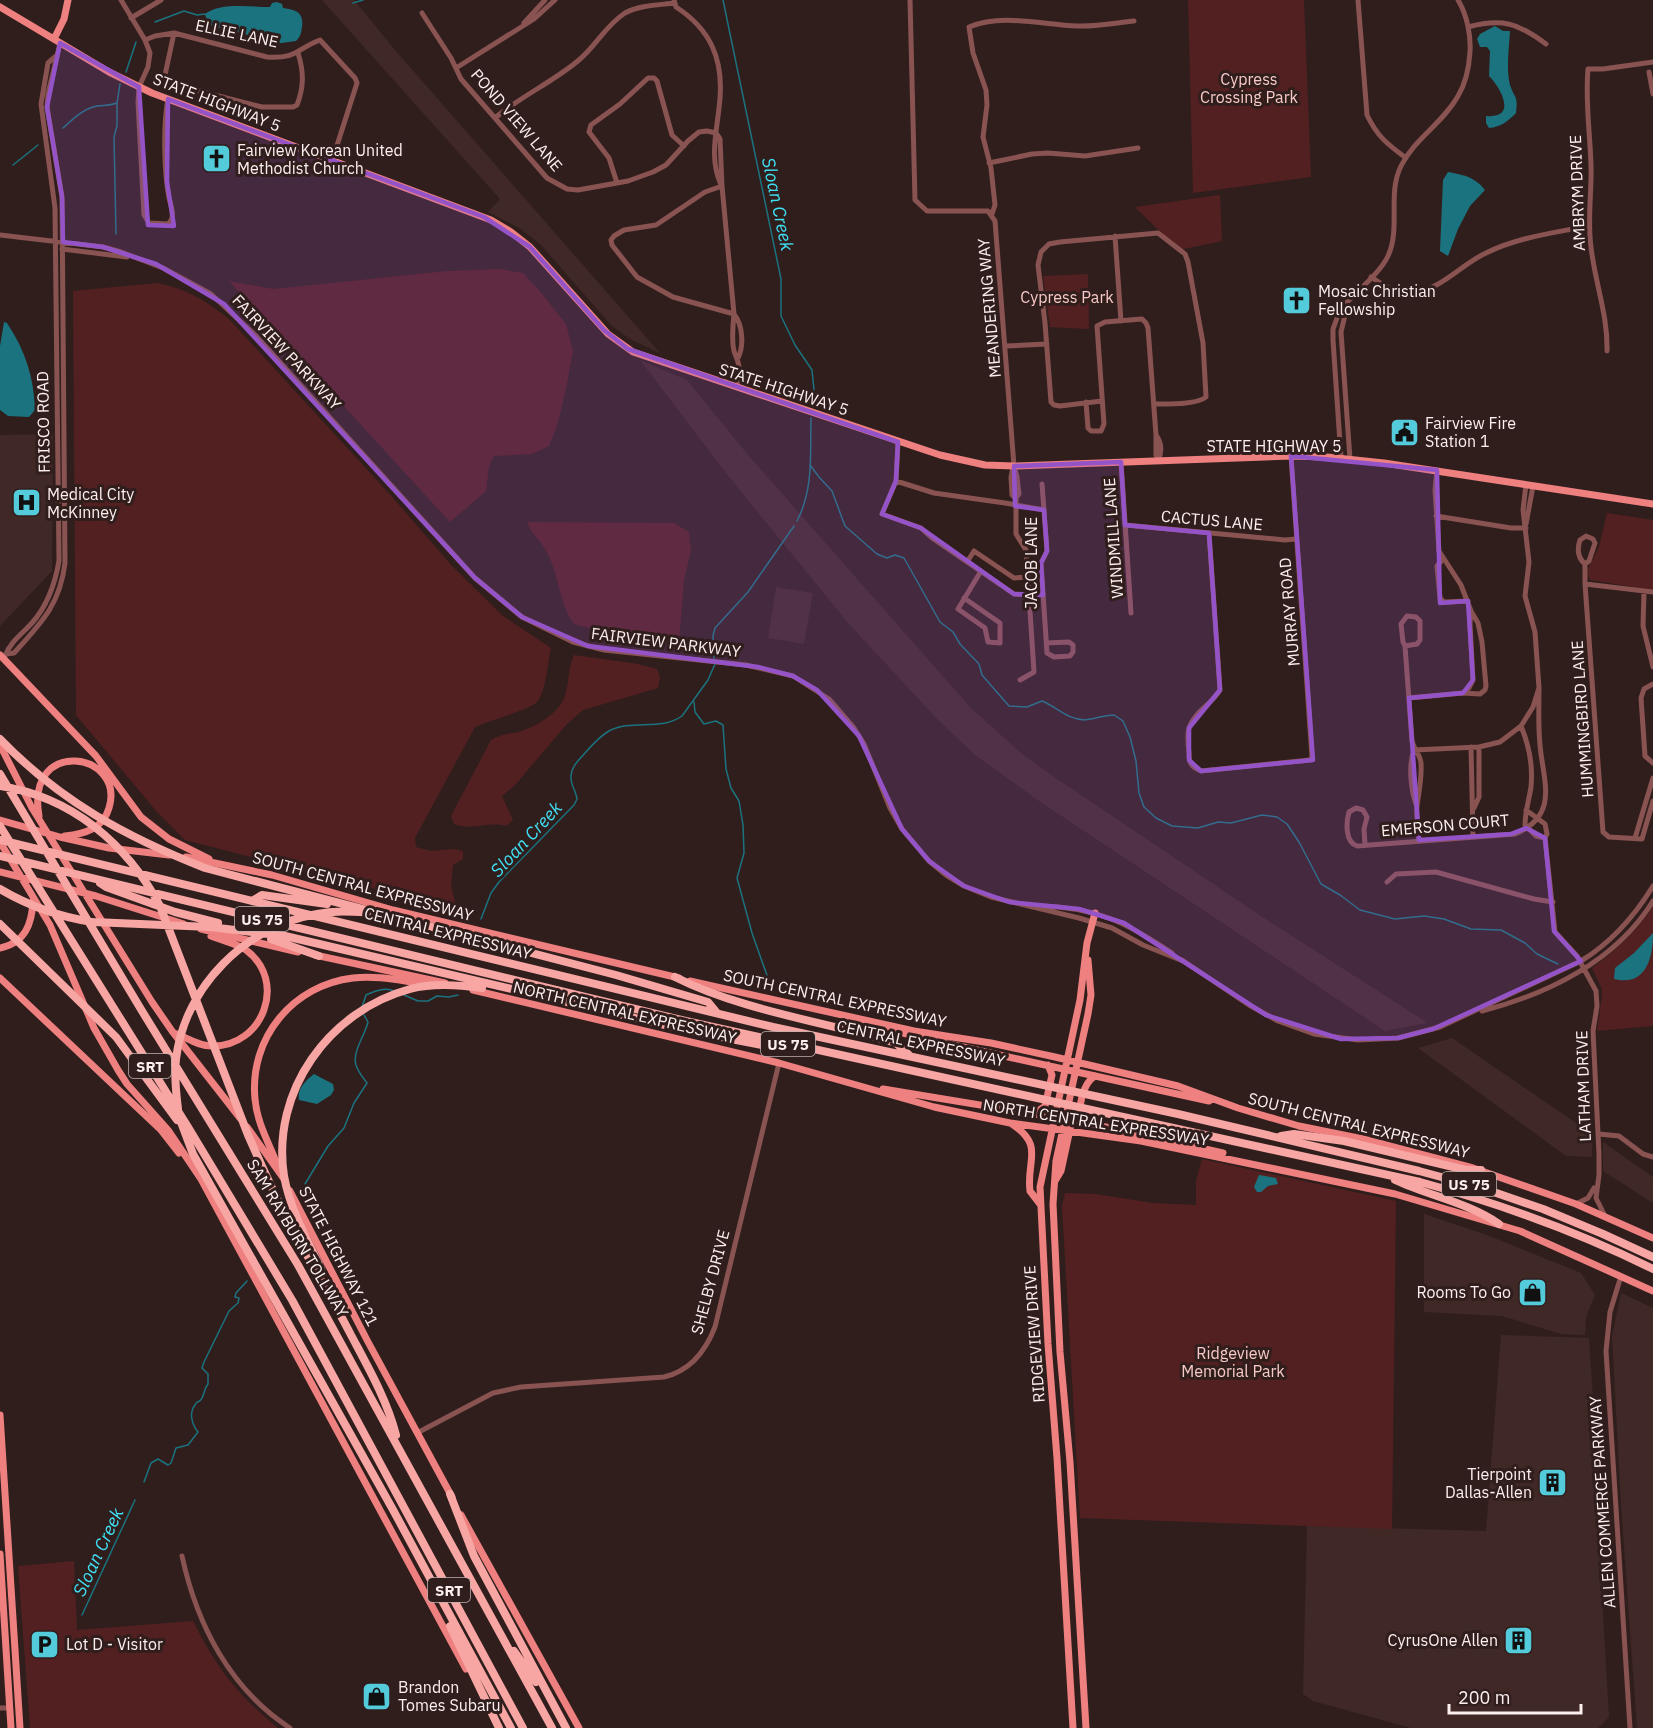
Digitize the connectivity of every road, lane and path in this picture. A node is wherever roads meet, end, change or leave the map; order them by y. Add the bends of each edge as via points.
1 (68, 0) edge
2 (121, 0) edge
3 (161, 0) edge
4 (545, 0) edge
5 (555, 0) edge
6 (909, 0) edge
7 (1358, 0) edge
8 (1458, 0) edge
9 (674, 2) edge
10 (0, 7) edge
11 (422, 13) dead end
12 (131, 18) junction
13 (1134, 21) dead end
14 (524, 24) junction
15 (1468, 27) junction
16 (174, 33) junction
17 (145, 40) junction
18 (57, 41) junction
19 (1546, 44) dead end
20 (298, 53) junction
21 (1653, 62) edge
22 (456, 68) junction
23 (1648, 72) dead end
24 (140, 87) junction
25 (1653, 94) edge
26 (168, 99) junction
27 (495, 118) junction
28 (716, 133) junction
29 (684, 146) junction
30 (50, 148) junction
31 (1138, 148) dead end
32 (1406, 158) junction
33 (332, 161) junction
34 (989, 164) junction
35 (617, 183) junction
36 (722, 186) junction
37 (992, 214) junction
38 (1588, 226) junction
39 (0, 235) edge
40 (1115, 236) junction
41 (55, 241) junction
42 (63, 242) junction
43 (63, 250) junction
44 (138, 259) junction
45 (1371, 278) junction
46 (1345, 303) junction
47 (734, 314) junction
48 (1120, 321) junction
49 (56, 327) junction
50 (64, 327) junction
51 (1047, 344) junction
52 (1006, 346) junction
53 (1607, 351) dead end
54 (737, 387) junction
55 (1102, 401) junction
56 (1086, 402) junction
57 (1154, 405) junction
58 (57, 436) junction
59 (65, 436) junction
60 (898, 442) junction
61 (1292, 456) junction
62 (1341, 458) junction
63 (1350, 459) junction
64 (1158, 461) junction
65 (1121, 462) junction
66 (1014, 466) junction
67 (1437, 470) junction
68 (896, 481) junction
69 (1042, 484) dead end
70 (1530, 485) junction
71 (1653, 504) edge
72 (1015, 506) junction
73 (1044, 510) junction
74 (1436, 516) junction
75 (1125, 525) junction
76 (1526, 526) junction
77 (1209, 533) junction
78 (1296, 539) junction
79 (1443, 559) junction
80 (62, 562) junction
81 (967, 562) junction
82 (1585, 564) junction
83 (981, 571) junction
84 (1028, 578) junction
85 (1586, 584) junction
86 (1644, 591) junction
87 (1653, 592) edge
88 (1029, 595) junction
89 (964, 598) junction
90 (1468, 601) junction
91 (1471, 611) junction
92 (1131, 613) dead end
93 (1046, 645) junction
94 (1406, 646) junction
95 (1033, 650) junction
96 (3, 657) edge
97 (1653, 667) edge
98 (1020, 680) dead end
99 (1653, 684) edge
100 (1539, 688) junction
101 (1463, 693) junction
102 (1409, 698) junction
103 (1521, 726) junction
104 (0, 739) edge
105 (0, 745) edge
106 (1471, 747) junction
107 (1479, 747) junction
108 (1414, 750) junction
109 (1653, 763) edge
110 (0, 774) edge
111 (1653, 778) edge
112 (0, 786) edge
113 (1653, 801) edge
114 (1417, 807) junction
115 (35, 808) junction
116 (1474, 808) junction
117 (1526, 810) junction
118 (1537, 817) junction
119 (0, 820) edge
120 (0, 826) edge
121 (1526, 828) junction
122 (1473, 836) junction
123 (60, 837) junction
124 (1545, 838) junction
125 (1635, 838) junction
126 (1419, 840) junction
127 (0, 841) edge
128 (1365, 845) junction
129 (0, 856) edge
130 (220, 863) junction
131 (1, 872) edge
132 (92, 878) junction
133 (1386, 882) dead end
134 (1653, 886) edge
135 (0, 889) edge
136 (34, 899) junction
137 (251, 901) junction
138 (1653, 901) edge
139 (1552, 902) junction
140 (1016, 903) junction
141 (377, 909) junction
142 (1095, 913) junction
143 (1093, 921) junction
144 (0, 924) edge
145 (203, 930) junction
146 (1087, 943) junction
147 (0, 948) edge
148 (319, 956) junction
149 (1183, 960) junction
150 (1581, 961) junction
151 (1585, 968) junction
152 (675, 977) junction
153 (1, 981) edge
154 (467, 989) junction
155 (515, 991) junction
156 (717, 1013) junction
157 (1471, 1014) junction
158 (862, 1019) junction
159 (172, 1031) junction
160 (910, 1056) junction
161 (779, 1063) junction
162 (1048, 1065) junction
163 (900, 1069) junction
164 (1066, 1069) junction
165 (1076, 1071) junction
166 (1095, 1076) junction
167 (860, 1085) junction
168 (1238, 1108) junction
169 (1035, 1113) junction
170 (1055, 1117) junction
171 (1069, 1120) junction
172 (1083, 1122) junction
173 (1010, 1123) junction
174 (1599, 1134) junction
175 (1277, 1137) junction
176 (204, 1156) junction
177 (1653, 1157) edge
178 (1274, 1168) junction
179 (1481, 1170) junction
180 (1599, 1170) junction
181 (1381, 1173) junction
182 (282, 1175) junction
183 (212, 1202) junction
184 (1040, 1204) junction
185 (1576, 1204) junction
186 (1605, 1216) junction
187 (1498, 1224) junction
188 (295, 1225) junction
189 (1653, 1238) edge
190 (1653, 1257) edge
191 (1653, 1269) edge
192 (1621, 1276) junction
193 (1057, 1285) junction
194 (1044, 1286) junction
195 (1653, 1291) edge
196 (0, 1415) edge
197 (417, 1433) junction
198 (400, 1448) junction
199 (375, 1452) junction
200 (450, 1494) junction
201 (1074, 1528) junction
202 (1062, 1529) junction
203 (0, 1554) edge
204 (182, 1556) dead end
205 (505, 1642) junction
206 (3, 1649) edge
207 (0, 1708) edge
208 (10, 1708) junction
209 (19, 1708) junction
210 (11, 1728) edge
211 (20, 1728) edge
212 (290, 1728) edge
213 (499, 1728) edge
214 (511, 1728) edge
215 (523, 1728) edge
216 (552, 1728) edge
217 (566, 1728) edge
218 (579, 1728) edge
219 (1073, 1728) edge
220 (1086, 1728) edge
221 (1630, 1728) edge

1 - 18 main road
2 - 12 street
3 - 12 street
4 - 14 street
5 - 14 street
6 - 37 street, MEANDERING WAY via 915,200 922,208 934,212
7 - 32 street via 1367,115 1383,141
8 - 15 street
9 - 27 street via 626,12 579,60
9 - 28 street via 702,28 712,44 719,68
10 - 18 main road, STATE HIGHWAY 5
11 - 22 street, POND VIEW LANE
12 - 17 street
13 - 34 street via 1078,27 1013,21 969,27 986,90 983,137
14 - 22 street
15 - 19 street via 1510,23
15 - 32 street via 1469,64 1458,97
16 - 17 street, ELLIE LANE
16 - 20 street, ELLIE LANE via 267,57
16 - 20 street via 165,80 168,83 262,107 297,105 303,83
17 - 24 street via 150,63
18 - 24 main road, STATE HIGHWAY 5
18 - 30 street via 56,56 48,63 41,93
20 - 33 street, ELLIE LANE via 320,40 356,78
21 - 38 street, AMBRYM DRIVE via 1588,69
22 - 27 street, POND VIEW LANE
23 - 25 street
24 - 26 main road, STATE HIGHWAY 5
24 - 26 street via 144,215 155,225 168,224 173,215 167,182
26 - 33 main road, STATE HIGHWAY 5
27 - 35 street, POND VIEW LANE via 556,184 578,190
28 - 29 street, POND VIEW LANE via 699,132
28 - 36 street via 716,173
29 - 35 street, POND VIEW LANE via 666,165
29 - 35 street via 672,135 657,81 648,78 591,125 589,132 609,158
30 - 41 street, FRISCO ROAD
30 - 42 street via 62,197
31 - 34 street via 1085,156 1032,154
32 - 45 street via 1394,188 1392,244 1382,267
33 - 54 main road, STATE HIGHWAY 5 via 505,228 536,252 617,342 644,356
34 - 37 street via 995,205
36 - 47 street
36 - 47 street via 705,192 656,225 624,230 610,240 638,277 673,297
37 - 52 street, MEANDERING WAY
38 - 45 street via 1484,253 1425,290 1390,290
38 - 53 street, AMBRYM DRIVE via 1604,305
39 - 41 street, FAIRVIEW PARKWAY
40 - 48 street
40 - 51 street via 1049,244 1041,252 1038,265
40 - 57 street via 1158,233 1185,254 1188,262 1203,343 1206,397
41 - 42 street, FAIRVIEW PARKWAY
41 - 43 street
41 - 49 street, FRISCO ROAD
42 - 43 street
42 - 44 street, FAIRVIEW PARKWAY via 104,247
43 - 44 street, FAIRVIEW PARKWAY
43 - 50 street
44 - 140 street, FAIRVIEW PARKWAY via 185,278 235,315 475,578 522,617 588,646 746,665 793,676 829,699 859,736 890,808 921,853 964,886
45 - 46 street
46 - 62 street via 1336,319 1333,340
46 - 63 street via 1341,332
47 - 54 street via 735,354 740,373
48 - 55 street via 1097,326
48 - 57 street via 1142,319 1146,323
49 - 50 street
49 - 58 street, FRISCO ROAD
50 - 59 street
51 - 52 street
51 - 56 street via 1051,402 1060,406
52 - 66 street, MEANDERING WAY
54 - 60 main road, STATE HIGHWAY 5
55 - 56 street
55 - 56 street via 1101,431 1088,428
57 - 64 street
58 - 59 street
58 - 80 street, FRISCO ROAD
59 - 80 street
60 - 66 main road, STATE HIGHWAY 5 via 985,465
60 - 68 street
61 - 62 main road, STATE HIGHWAY 5
61 - 64 main road, STATE HIGHWAY 5
61 - 78 street, MURRAY ROAD
62 - 63 main road, STATE HIGHWAY 5
63 - 67 main road, STATE HIGHWAY 5
64 - 65 main road, STATE HIGHWAY 5
65 - 66 main road, STATE HIGHWAY 5
65 - 75 street, WINDMILL LANE
66 - 72 street, MEANDERING WAY via 1011,477
67 - 70 main road, STATE HIGHWAY 5
67 - 74 street
68 - 72 street via 934,493
68 - 81 street via 882,514 921,528
69 - 73 street, JACOB LANE
70 - 71 main road, STATE HIGHWAY 5
70 - 76 street, EMERSON COURT via 1523,510
72 - 73 street
72 - 84 street, MEANDERING WAY via 1016,534 1026,550
73 - 93 street, JACOB LANE via 1047,550 1041,563
74 - 76 street via 1511,528
74 - 79 street
75 - 77 street, CACTUS LANE
75 - 92 street, WINDMILL LANE
76 - 100 street, EMERSON COURT via 1529,562 1525,596 1535,632
77 - 78 street, CACTUS LANE
77 - 78 street, MURRAY ROAD via 1220,690 1189,728 1189,760 1201,771 1306,761 1312,757
79 - 90 street
79 - 90 street via 1437,566 1440,598 1447,602
80 - 96 street, FRISCO ROAD via 42,610
81 - 83 street
81 - 84 street via 974,551 1014,578
82 - 82 street, HUMMINGBIRD LANE via 1595,543 1586,536 1579,544 1579,556
82 - 85 street, HUMMINGBIRD LANE
83 - 88 street via 1014,594
83 - 89 street
84 - 88 street, MEANDERING WAY
85 - 86 street
85 - 125 street, HUMMINGBIRD LANE via 1603,832 1609,837
86 - 87 street
86 - 97 street via 1643,626
88 - 95 street, MEANDERING WAY
89 - 89 street via 957,609 986,628 988,642 1000,643 1000,623
90 - 91 street
91 - 101 street via 1473,680
91 - 101 street via 1482,642 1486,686 1480,694
93 - 93 street via 1047,653 1054,657 1070,656 1073,652 1069,642
93 - 95 street
94 - 94 street via 1420,640 1420,621 1416,617 1407,616 1402,621
94 - 102 street
95 - 98 street, MEANDERING WAY via 1034,672
96 - 130 main road via 96,756 141,817 176,843
99 - 109 street via 1644,689 1641,698 1645,756
100 - 103 street
100 - 118 street, EMERSON COURT via 1540,746 1547,789
101 - 102 street
102 - 108 street
103 - 107 street via 1500,742
103 - 117 street, EMERSON COURT via 1531,769
104 - 141 highway via 79,806 154,847 205,868
105 - 115 main road
106 - 107 street
106 - 108 street
106 - 116 street
107 - 116 street via 1479,797
108 - 114 street via 1411,763
108 - 114 street via 1421,762
110 - 198 highway, SAM RAYBURN TOLLWAY / SRT via 298,1265
111 - 125 street
112 - 188 highway via 46,799 73,812 113,841 144,877 160,906 248,1135
113 - 125 street, HUMMINGBIRD LANE via 1642,838
114 - 126 street
115 - 123 main road via 42,779 60,763 85,762 105,777 111,802 100,825 85,833
115 - 159 main road, STATE HIGHWAY 121
116 - 122 street
117 - 118 street, EMERSON COURT
117 - 121 street, EMERSON COURT
118 - 121 street, EMERSON COURT
118 - 124 street via 1546,827
119 - 123 main road, SOUTH CENTRAL EXPRESSWAY
120 - 176 highway, SRT
121 - 122 street, EMERSON COURT via 1515,834
121 - 124 street, EMERSON COURT
122 - 126 street, EMERSON COURT
123 - 130 main road, SOUTH CENTRAL EXPRESSWAY
124 - 139 street
126 - 128 street, EMERSON COURT
127 - 136 main road
127 - 137 highway, CENTRAL EXPRESSWAY / US 75
128 - 128 street, EMERSON COURT via 1367,817 1364,810 1356,808 1348,815 1349,841
129 - 132 highway, CENTRAL EXPRESSWAY / US 75
130 - 141 main road, SOUTH CENTRAL EXPRESSWAY via 272,875
131 - 145 main road, NORTH CENTRAL EXPRESSWAY via 96,896
132 - 148 highway via 106,887 175,912
132 - 163 highway, CENTRAL EXPRESSWAY / US 75
133 - 139 street via 1396,874 1436,872
134 - 150 street, FAIRVIEW PARKWAY via 1622,928
135 - 155 highway via 29,905 76,919 230,928 285,936
136 - 147 main road via 26,932 11,945
136 - 183 main road via 50,925 109,1055 127,1084 183,1150
137 - 141 highway via 262,895
137 - 156 highway, CENTRAL EXPRESSWAY / US 75
138 - 151 street, FAIRVIEW PARKWAY via 1628,934
139 - 150 street via 1556,932
140 - 142 street, FAIRVIEW PARKWAY
140 - 143 street, FAIRVIEW PARKWAY
141 - 152 main road, SOUTH CENTRAL EXPRESSWAY
141 - 156 highway via 708,1002
141 - 214 highway via 285,922 232,954 205,986 183,1030 176,1060 176,1095 193,1154
142 - 143 main road, RIDGEVIEW DRIVE
142 - 149 street, FAIRVIEW PARKWAY via 1133,928
143 - 146 main road, RIDGEVIEW DRIVE
143 - 149 street, FAIRVIEW PARKWAY
144 - 176 highway via 129,1053
145 - 148 main road, NORTH CENTRAL EXPRESSWAY
145 - 159 main road via 247,951 256,961 267,983 267,1005 257,1026 231,1044 200,1045
146 - 164 main road, RIDGEVIEW DRIVE
146 - 165 main road, RIDGEVIEW DRIVE via 1091,995
148 - 154 main road, NORTH CENTRAL EXPRESSWAY
149 - 157 street, FAIRVIEW PARKWAY via 1272,1018 1332,1038 1398,1038
150 - 151 street, LATHAM DRIVE
150 - 157 street, FAIRVIEW PARKWAY
151 - 157 street, FAIRVIEW PARKWAY via 1513,1003
151 - 174 street, LATHAM DRIVE via 1597,997 1593,1030
152 - 158 main road, SOUTH CENTRAL EXPRESSWAY
152 - 160 highway via 744,1003 896,1044
153 - 183 main road via 160,1130
154 - 161 main road, NORTH CENTRAL EXPRESSWAY
154 - 182 main road via 355,978 317,987 285,1011 265,1039 254,1084 257,1113
155 - 163 highway via 695,1032
155 - 188 highway via 447,985 410,989 365,1008 329,1037 300,1077 284,1126 284,1173
156 - 160 highway, CENTRAL EXPRESSWAY / US 75
158 - 162 main road via 887,1030
158 - 168 main road, SOUTH CENTRAL EXPRESSWAY via 1140,1076
159 - 182 main road, STATE HIGHWAY 121
160 - 175 highway, CENTRAL EXPRESSWAY / US 75
161 - 167 main road, NORTH CENTRAL EXPRESSWAY
161 - 197 street, SHELBY DRIVE via 715,1327 700,1354 682,1370 664,1377 499,1391
162 - 164 main road
162 - 169 main road via 1052,1076 1045,1106
163 - 181 highway, CENTRAL EXPRESSWAY / US 75
164 - 165 main road
164 - 170 main road, RIDGEVIEW DRIVE
165 - 166 main road
165 - 171 main road, RIDGEVIEW DRIVE
166 - 168 main road
166 - 172 main road via 1085,1085 1079,1114
167 - 169 main road
167 - 173 main road, NORTH CENTRAL EXPRESSWAY via 934,1107
168 - 179 main road, SOUTH CENTRAL EXPRESSWAY
169 - 170 main road
170 - 171 main road
170 - 184 main road, RIDGEVIEW DRIVE
171 - 172 main road
171 - 193 main road, RIDGEVIEW DRIVE via 1056,1161 1054,1183
172 - 178 main road via 1254,1160
173 - 178 main road, NORTH CENTRAL EXPRESSWAY via 1141,1141
173 - 184 main road via 1026,1134 1032,1149 1030,1191
174 - 177 street via 1619,1136
174 - 180 street, LATHAM DRIVE
175 - 179 highway via 1294,1134 1344,1141 1466,1170
175 - 190 highway, CENTRAL EXPRESSWAY / US 75 via 1482,1188 1573,1221
176 - 199 highway, SRT via 292,1300
178 - 187 main road, NORTH CENTRAL EXPRESSWAY via 1395,1194
179 - 185 main road, SOUTH CENTRAL EXPRESSWAY
180 - 185 street, LATHAM DRIVE via 1591,1195
180 - 186 street, LATHAM DRIVE via 1596,1198
181 - 187 highway via 1484,1214
181 - 191 highway, CENTRAL EXPRESSWAY / US 75 via 1531,1216
182 - 197 main road, STATE HIGHWAY 121
183 - 213 main road
184 - 194 main road, RIDGEVIEW DRIVE
185 - 186 main road, SOUTH CENTRAL EXPRESSWAY
186 - 189 main road, SOUTH CENTRAL EXPRESSWAY
187 - 192 main road, NORTH CENTRAL EXPRESSWAY
188 - 198 highway via 387,1407
192 - 195 main road, NORTH CENTRAL EXPRESSWAY
192 - 221 street, ALLEN COMMERCE PARKWAY via 1610,1312 1606,1351
193 - 194 main road
193 - 201 main road, RIDGEVIEW DRIVE
194 - 202 main road, RIDGEVIEW DRIVE
196 - 209 main road
197 - 200 main road, STATE HIGHWAY 121
198 - 205 highway, SAM RAYBURN TOLLWAY / SRT
199 - 213 highway via 384,1481
199 - 215 highway, SRT
200 - 217 highway via 474,1556
200 - 218 main road, STATE HIGHWAY 121
201 - 202 main road
201 - 220 main road, RIDGEVIEW DRIVE
202 - 219 main road, RIDGEVIEW DRIVE
203 - 206 main road
204 - 212 street via 201,1617 223,1659 251,1696
205 - 216 highway, SAM RAYBURN TOLLWAY / SRT
205 - 217 highway via 521,1658
206 - 208 main road
207 - 208 street
208 - 209 main road
208 - 210 main road
209 - 211 main road

